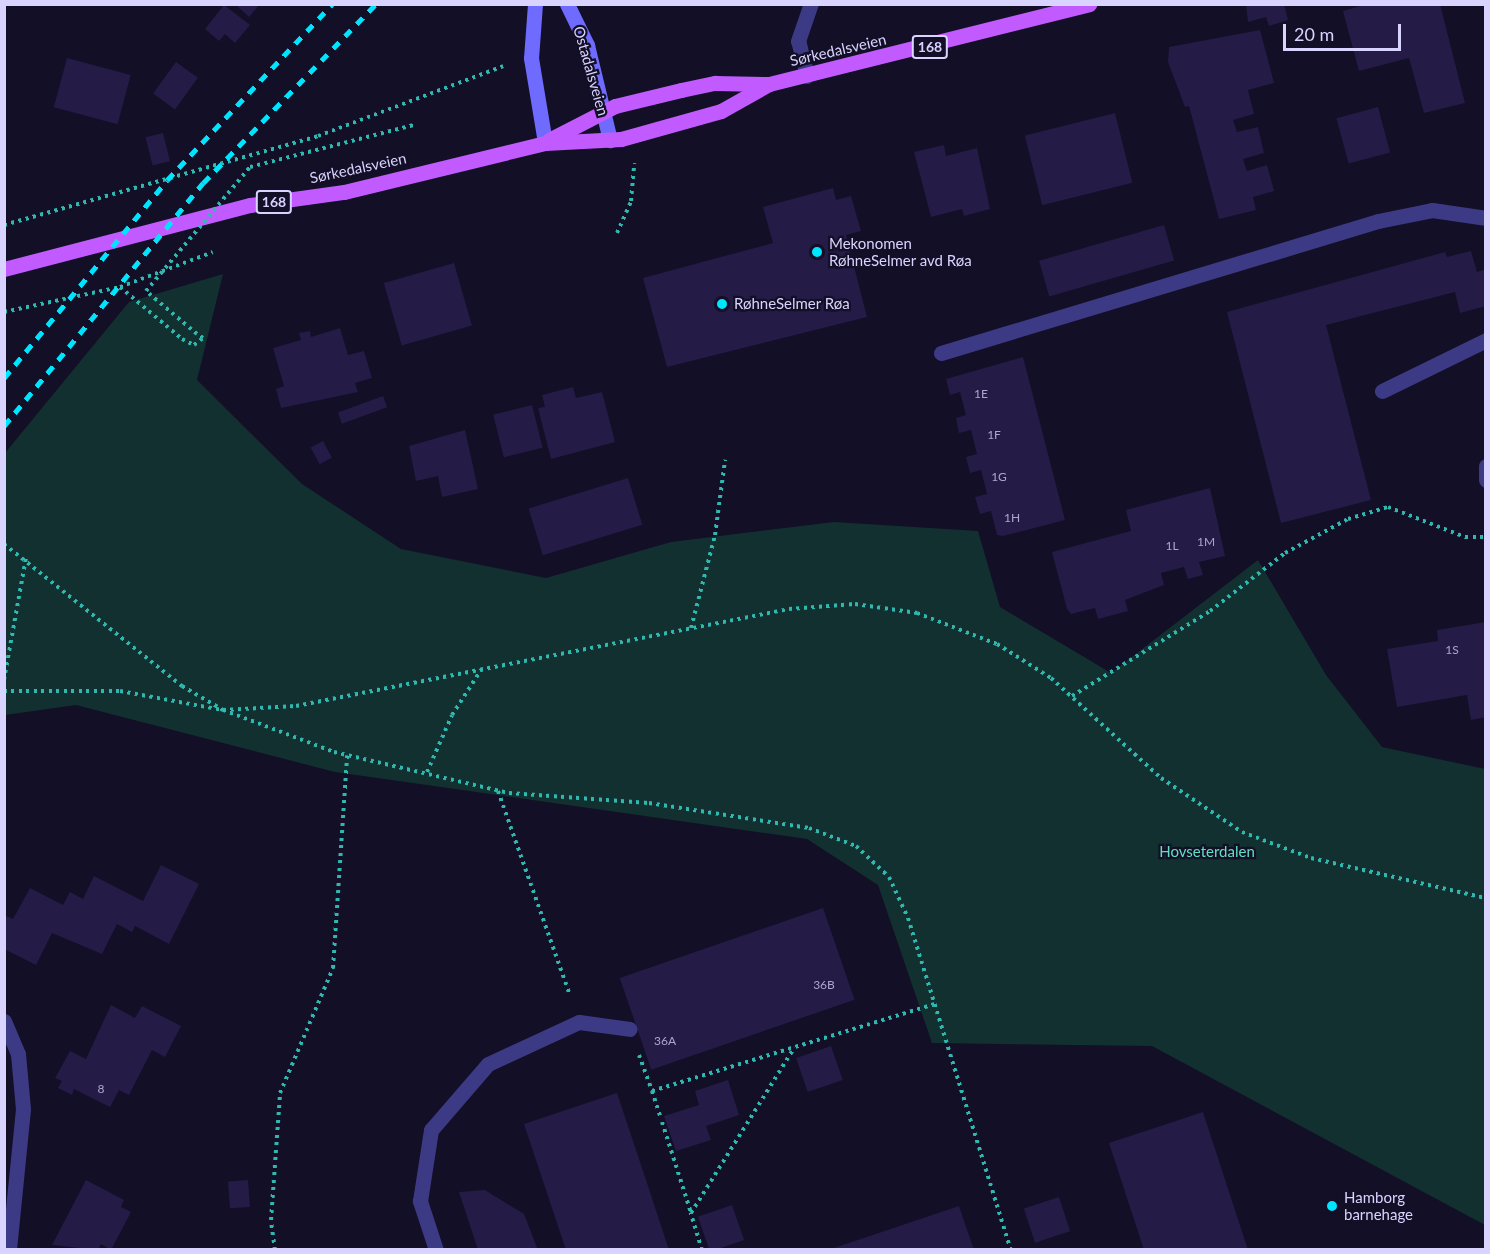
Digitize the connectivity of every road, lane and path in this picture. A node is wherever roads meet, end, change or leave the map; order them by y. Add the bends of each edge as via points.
1 (536, 4) edge
2 (567, 4) edge
3 (811, 4) edge
4 (1089, 4) edge
5 (512, 63) dead end
6 (807, 76) junction
7 (769, 84) junction
8 (603, 112) junction
9 (414, 125) dead end
10 (610, 140) junction
11 (544, 143) junction
12 (635, 157) dead end
13 (1485, 218) edge
14 (4, 225) edge
15 (617, 232) dead end
16 (213, 252) dead end
17 (4, 269) edge
18 (120, 287) junction
19 (4, 312) edge
20 (1485, 340) edge
21 (941, 353) dead end
22 (1382, 391) dead end
23 (725, 460) dead end
24 (1485, 466) edge
25 (1485, 480) edge
26 (1485, 537) edge
27 (4, 544) edge
28 (26, 558) junction
29 (691, 628) junction
30 (481, 669) junction
31 (4, 680) edge
32 (4, 691) edge
33 (1072, 696) junction
34 (224, 710) junction
35 (346, 755) junction
36 (427, 772) junction
37 (498, 790) junction
38 (1485, 898) edge
39 (934, 1004) junction
40 (4, 1021) edge
41 (579, 1022) junction
42 (630, 1029) dead end
43 (795, 1048) junction
44 (645, 1072) dead end
45 (652, 1091) junction
46 (691, 1213) junction
47 (9, 1250) edge
48 (275, 1250) edge
49 (436, 1250) edge
50 (702, 1250) edge
51 (1011, 1250) edge

1 - 11 street via 531,58
2 - 8 street, Ostadalsveien via 587,45
3 - 6 street via 798,41
4 - 6 main road, Sørkedalsveien / 168
5 - 14 path via 318,136
6 - 7 main road, Sørkedalsveien / 168
7 - 8 main road, Sørkedalsveien / 168 via 715,83
7 - 10 main road, Sørkedalsveien / 168 via 722,111
8 - 10 street, Ostadalsveien
8 - 11 main road, Sørkedalsveien / 168
9 - 18 path, bridge via 250,167 146,291 202,338 194,345
10 - 11 main road, Sørkedalsveien / 168
11 - 17 main road, Sørkedalsveien / 168 via 344,192 250,205
12 - 15 path via 631,201
13 - 21 street via 1432,210 1378,220
16 - 18 path
18 - 19 path
20 - 22 street
23 - 29 path via 715,535
24 - 25 street
26 - 33 path via 1465,537 1388,507 1348,519 1285,552 1210,611
27 - 28 path
28 - 31 path
28 - 34 path via 182,686
29 - 30 path
29 - 33 path via 789,609 855,604 917,613 997,644
30 - 34 path via 296,706
30 - 36 path via 452,715
32 - 34 path via 120,691
33 - 38 path via 1161,778 1242,832 1311,858
34 - 35 path
35 - 36 path
35 - 48 path via 333,968 280,1093 271,1220
36 - 37 path
37 - 39 path via 649,803 798,826 856,846 889,877 908,918
37 - 41 path
39 - 43 path
39 - 51 path
40 - 47 street via 18,1054 22,1109
41 - 42 street
41 - 49 street via 488,1064 431,1130 420,1201
43 - 45 path
43 - 46 path
44 - 45 path
45 - 46 path
46 - 50 path

